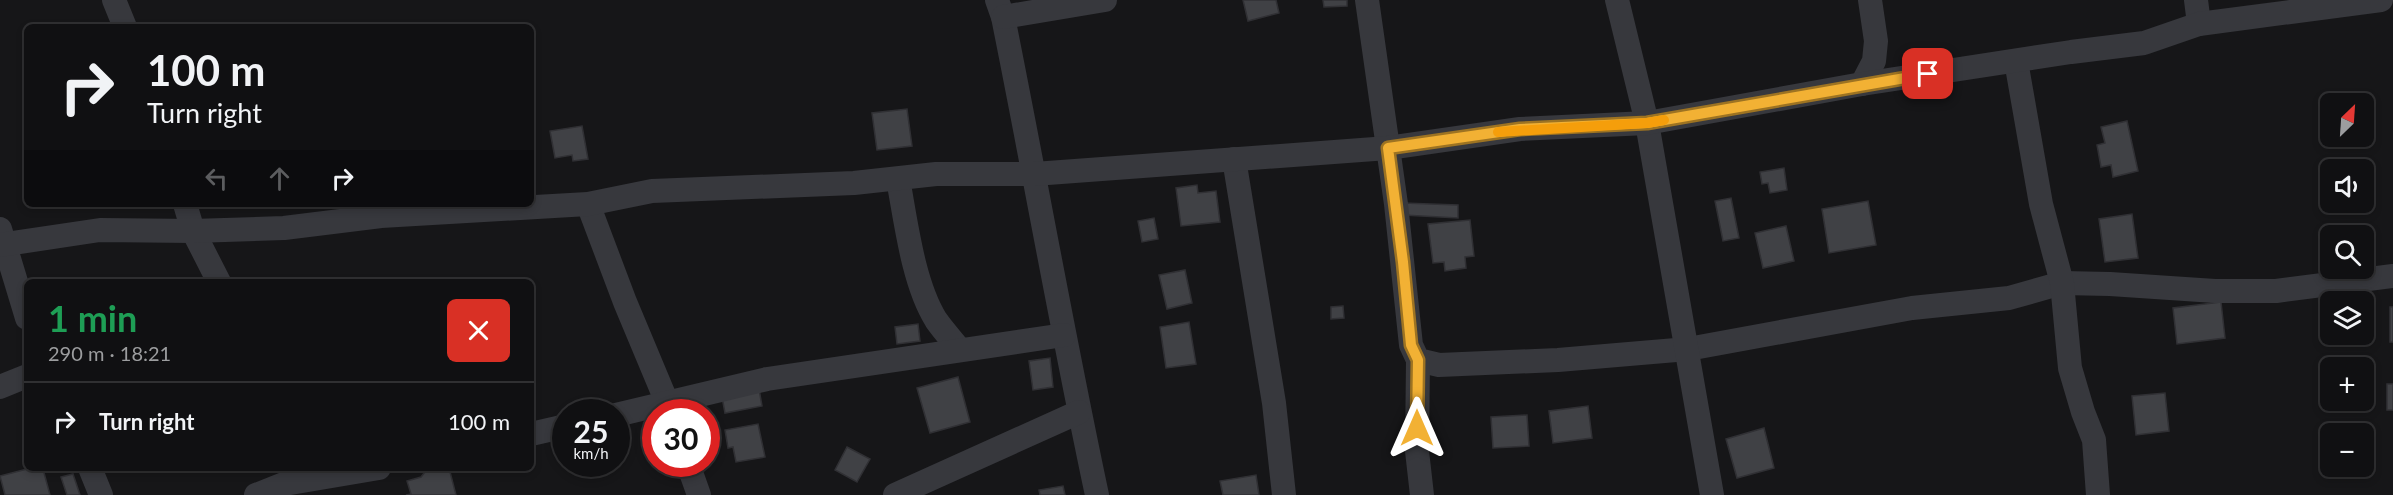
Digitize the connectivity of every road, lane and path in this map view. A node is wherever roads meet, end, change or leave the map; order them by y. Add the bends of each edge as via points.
1 (114, 0) edge
2 (1105, 0) edge
3 (1367, 0) edge
4 (1617, 0) edge
5 (1870, 0) edge
6 (2196, 0) edge
7 (2381, 0) edge
8 (1000, 9) edge
9 (124, 24) edge
10 (2199, 24) junction
11 (2016, 61) junction
12 (1862, 84) junction
13 (1647, 123) junction
14 (1388, 148) junction
15 (1234, 159) junction
16 (1035, 174) junction
17 (898, 179) junction
18 (588, 204) junction
19 (185, 207) edge
20 (193, 231) junction
21 (2, 240) edge
22 (2393, 276) edge
23 (217, 279) edge
24 (2062, 283) junction
25 (24, 309) edge
26 (1064, 335) junction
27 (1688, 349) junction
28 (960, 350) junction
29 (1418, 360) junction
30 (24, 377) edge
31 (0, 387) edge
32 (666, 399) edge
33 (700, 399) edge
34 (1079, 412) junction
35 (552, 429) edge
36 (534, 433) edge
37 (91, 471) edge
38 (358, 471) edge
39 (693, 477) edge
40 (281, 482) edge
41 (101, 495) edge
42 (256, 495) edge
43 (699, 495) edge
44 (895, 495) edge
45 (1097, 495) edge
46 (1284, 495) edge
47 (1422, 495) edge
48 (1712, 495) edge
49 (2098, 495) edge

1 - 9 street
2 - 8 street
3 - 14 street
4 - 13 street
5 - 12 street via 1876,41 1874,61
6 - 10 street
7 - 10 street
8 - 16 street
10 - 11 street via 2144,43
11 - 12 street
11 - 24 street via 2041,204
12 - 13 street
13 - 14 street via 1520,129
13 - 27 street
14 - 15 street
14 - 29 street via 1411,345
15 - 16 street
15 - 46 street via 1274,403
16 - 17 street via 936,174
16 - 26 street
17 - 18 street via 652,191
17 - 28 street via 918,279 935,319
18 - 20 street via 381,216 285,228
18 - 32 street
19 - 20 street
20 - 21 street via 100,230
20 - 23 street
21 - 25 street
22 - 24 street via 2276,291
24 - 27 street via 2009,297 1912,308
24 - 49 street via 2070,368 2094,440
26 - 28 street
26 - 34 street
27 - 29 street via 1558,360 1439,364
27 - 48 street
28 - 33 street via 767,379
29 - 47 street via 1417,451
30 - 31 street
34 - 44 street
34 - 45 street
35 - 36 street
37 - 41 street
38 - 40 street
39 - 43 street
40 - 42 street

